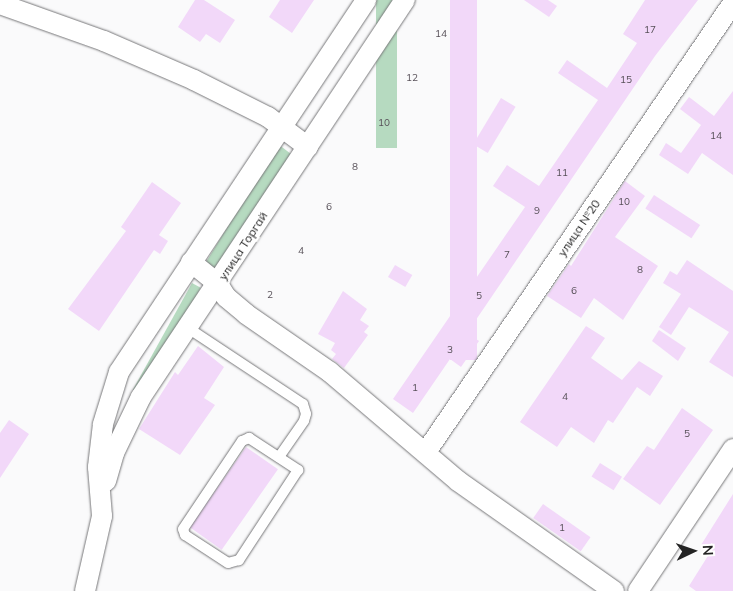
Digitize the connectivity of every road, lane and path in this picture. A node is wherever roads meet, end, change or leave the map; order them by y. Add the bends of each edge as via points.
1 (366, 0) edge
2 (405, 0) edge
3 (733, 3) edge
4 (0, 4) edge
5 (280, 128) junction
6 (308, 147) junction
7 (191, 262) junction
8 (218, 284) junction
9 (188, 328) junction
10 (733, 449) edge
11 (426, 452) junction
12 (279, 457) junction
13 (102, 500) junction
14 (85, 591) edge
15 (614, 591) edge
16 (638, 591) edge

1 - 5 street, улица Торгай
2 - 6 street, улица Торгай
3 - 11 street, улица №20
4 - 5 street via 104,41 194,80 268,117
5 - 6 street
5 - 7 street, улица Торгай
6 - 8 street, улица Торгай
7 - 8 street
7 - 13 street, улица Торгай via 110,391 99,452
8 - 9 street, улица Торгай
8 - 11 street via 226,297 246,314 330,372
9 - 12 lane via 303,404 304,421
9 - 13 street, улица Торгай via 128,419 114,453
10 - 16 street
11 - 15 street via 530,535
12 - 12 lane via 298,470 239,560 228,564 185,535 183,529 188,520 242,441 249,438
13 - 14 street, улица Торгай via 96,554

